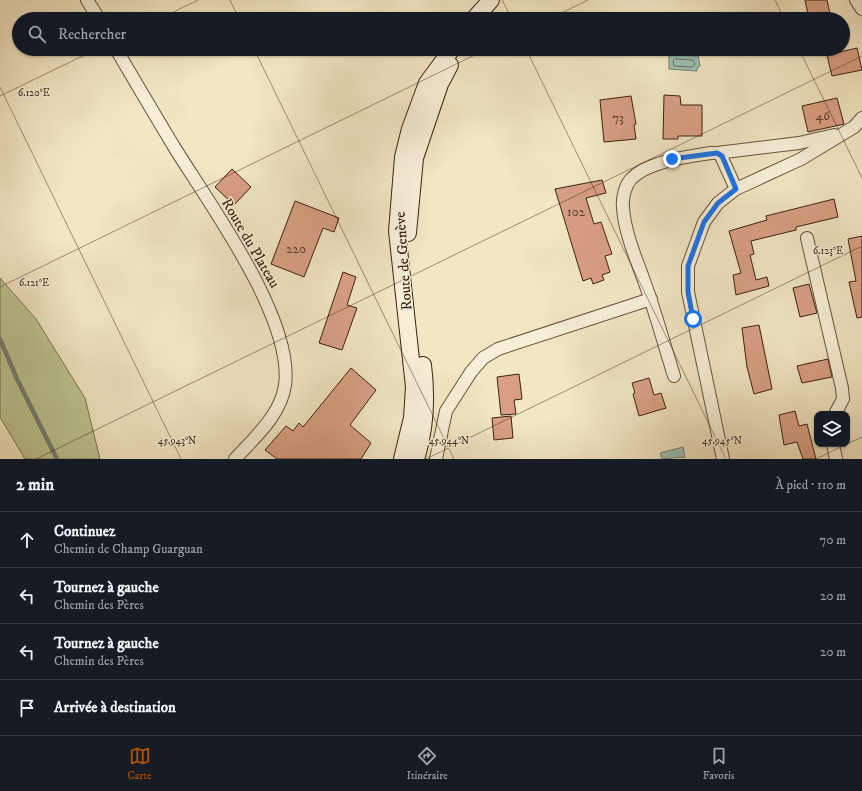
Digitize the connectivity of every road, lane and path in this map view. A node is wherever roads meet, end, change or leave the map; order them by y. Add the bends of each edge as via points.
1 (88, 0) edge
2 (491, 0) edge
3 (856, 0) edge
4 (862, 9) edge
5 (95, 12) edge
6 (480, 12) edge
7 (120, 56) edge
8 (447, 56) edge
9 (454, 56) edge
10 (862, 118) edge
11 (842, 133) junction
12 (717, 153) junction
13 (736, 189) junction
14 (807, 238) dead end
15 (651, 300) junction
16 (674, 376) dead end
17 (837, 411) edge
18 (834, 447) edge
19 (235, 459) edge
20 (402, 459) edge
21 (416, 459) edge
22 (436, 459) edge
23 (723, 459) edge
24 (836, 459) edge

1 - 5 street
2 - 6 main road
3 - 4 street
7 - 19 street, Route du Plateau via 237,247 265,299 281,342 286,372 283,397 264,428
8 - 20 main road, Route de Genève via 427,83 410,129 403,158 398,231 414,387 412,418
9 - 21 main road, Route de Genève via 440,84 415,158 412,186 408,228 426,390 425,422
10 - 11 street via 854,127
11 - 12 street via 799,143
11 - 13 street via 801,159
12 - 13 street via 722,156
12 - 15 street via 672,159 641,171 630,180 624,192 622,206 625,224
13 - 23 street via 718,203 704,222 688,266 688,292
14 - 17 street via 842,388 843,399
15 - 16 street
15 - 22 street via 498,349 483,358 446,411
18 - 24 street

